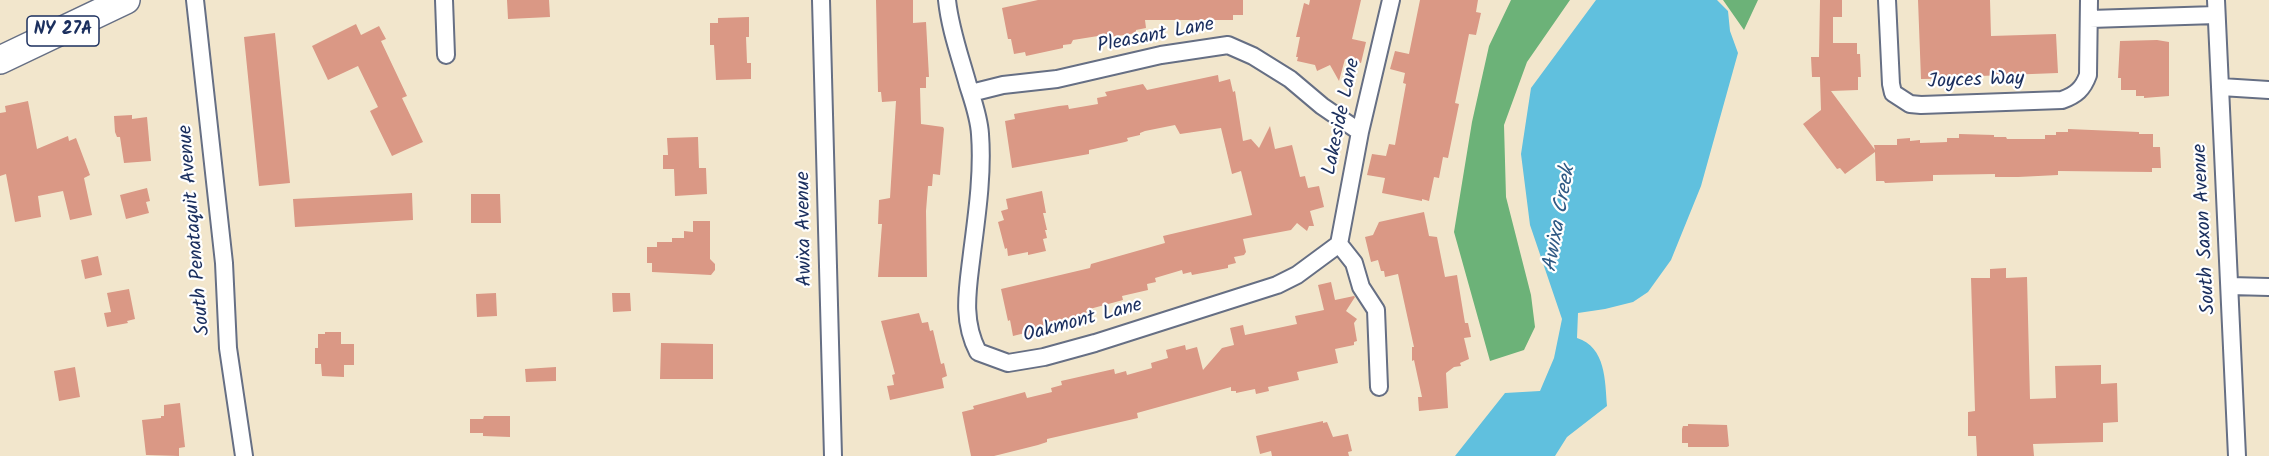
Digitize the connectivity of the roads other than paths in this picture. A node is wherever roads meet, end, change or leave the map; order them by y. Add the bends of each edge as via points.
1 (126, 0) edge
2 (195, 0) edge
3 (444, 0) edge
4 (821, 0) edge
5 (947, 0) edge
6 (1391, 0) edge
7 (1887, 0) edge
8 (2089, 0) edge
9 (2216, 8) edge
10 (2090, 19) junction
11 (446, 55) dead end
12 (0, 60) edge
13 (2221, 87) junction
14 (2269, 90) edge
15 (971, 93) junction
16 (1360, 132) junction
17 (1338, 244) junction
18 (2230, 286) junction
19 (2269, 287) edge
20 (1380, 387) dead end
21 (244, 456) edge
22 (833, 456) edge
23 (2237, 456) edge

1 - 12 main road, NY 27A
2 - 21 street, South Penataquit Avenue via 224,263 228,348
3 - 11 street
4 - 22 street, Awixa Avenue
5 - 15 street, Oakmont Lane via 950,24
6 - 16 street, Lakeside Lane
7 - 10 street, Joyces Way via 1891,84 1893,93 1910,104 2072,97 2084,86 2088,75
8 - 10 street, Joyces Way
9 - 10 street
9 - 13 street, South Saxon Avenue
13 - 14 street
13 - 18 street, South Saxon Avenue
15 - 16 street, Pleasant Lane via 1228,45 1290,79
15 - 17 street, Oakmont Lane via 980,133 980,160 966,297 972,339 978,352 990,358 1008,363 1044,357 1277,285
16 - 17 street, Lakeside Lane
17 - 20 street via 1354,263 1361,287 1376,310
18 - 19 street
18 - 23 street, South Saxon Avenue

